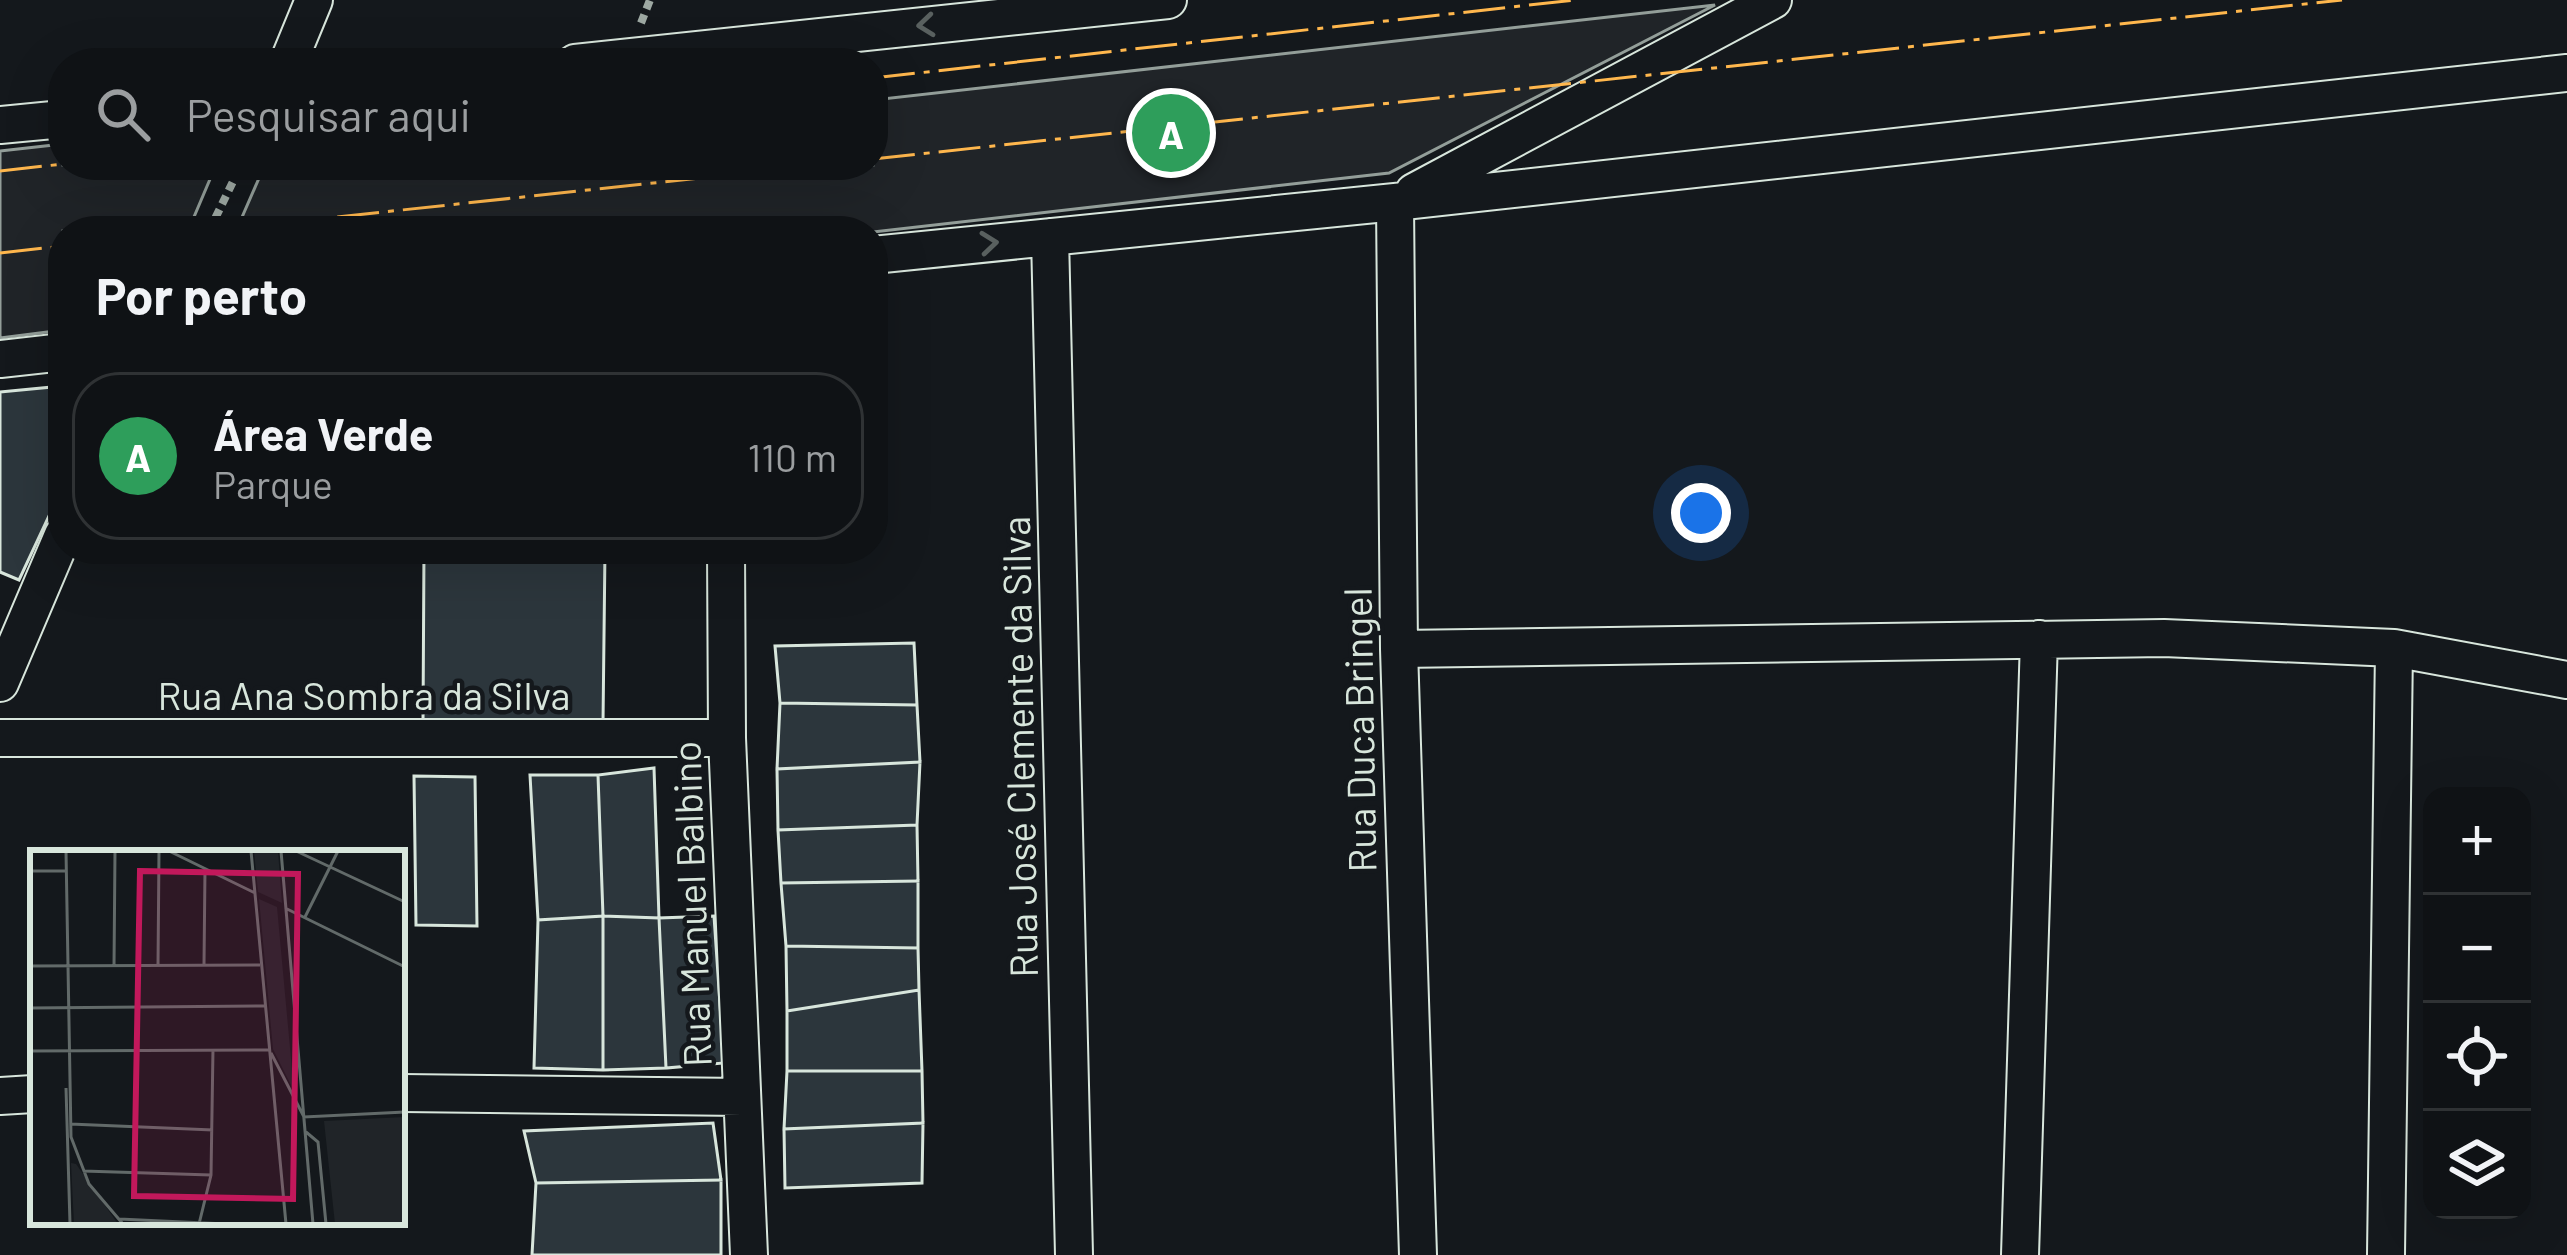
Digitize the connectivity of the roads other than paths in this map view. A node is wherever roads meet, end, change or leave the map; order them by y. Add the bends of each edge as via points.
1 (314, 0) edge
2 (1168, 0) edge
3 (1773, 0) edge
4 (294, 48) edge
5 (716, 48) edge
6 (2567, 73) edge
7 (48, 120) edge
8 (0, 125) edge
9 (1395, 202) junction
10 (1050, 237) junction
11 (888, 253) edge
12 (48, 354) edge
13 (0, 359) edge
14 (51, 564) edge
15 (726, 564) edge
16 (2038, 639) junction
17 (2394, 647) junction
18 (1399, 649) junction
19 (2567, 680) edge
20 (0, 683) edge
21 (0, 737) edge
22 (727, 737) junction
23 (405, 1093) edge
24 (30, 1094) edge
25 (0, 1096) edge
26 (742, 1097) junction
27 (749, 1255) edge
28 (1074, 1255) edge
29 (1418, 1255) edge
30 (2020, 1255) edge
31 (2386, 1255) edge

1 - 4 street
2 -> 5 street
3 - 9 street
6 - 9 street
7 - 8 street
9 - 10 street
9 - 18 street, Rua Duca Bringel
11 -> 10 street
10 - 28 street, Rua José Clemente da Silva
12 - 13 street
14 - 20 street
15 - 22 street, Rua Manuel Balbino
16 - 17 street
16 - 18 street
16 - 30 street
17 - 19 street
17 - 31 street
18 - 29 street, Rua Duca Bringel
21 - 22 street, Rua Ana Sombra da Silva
22 - 26 street, Rua Manuel Balbino
23 - 26 street
24 - 25 street
26 - 27 street, Rua Manuel Balbino

